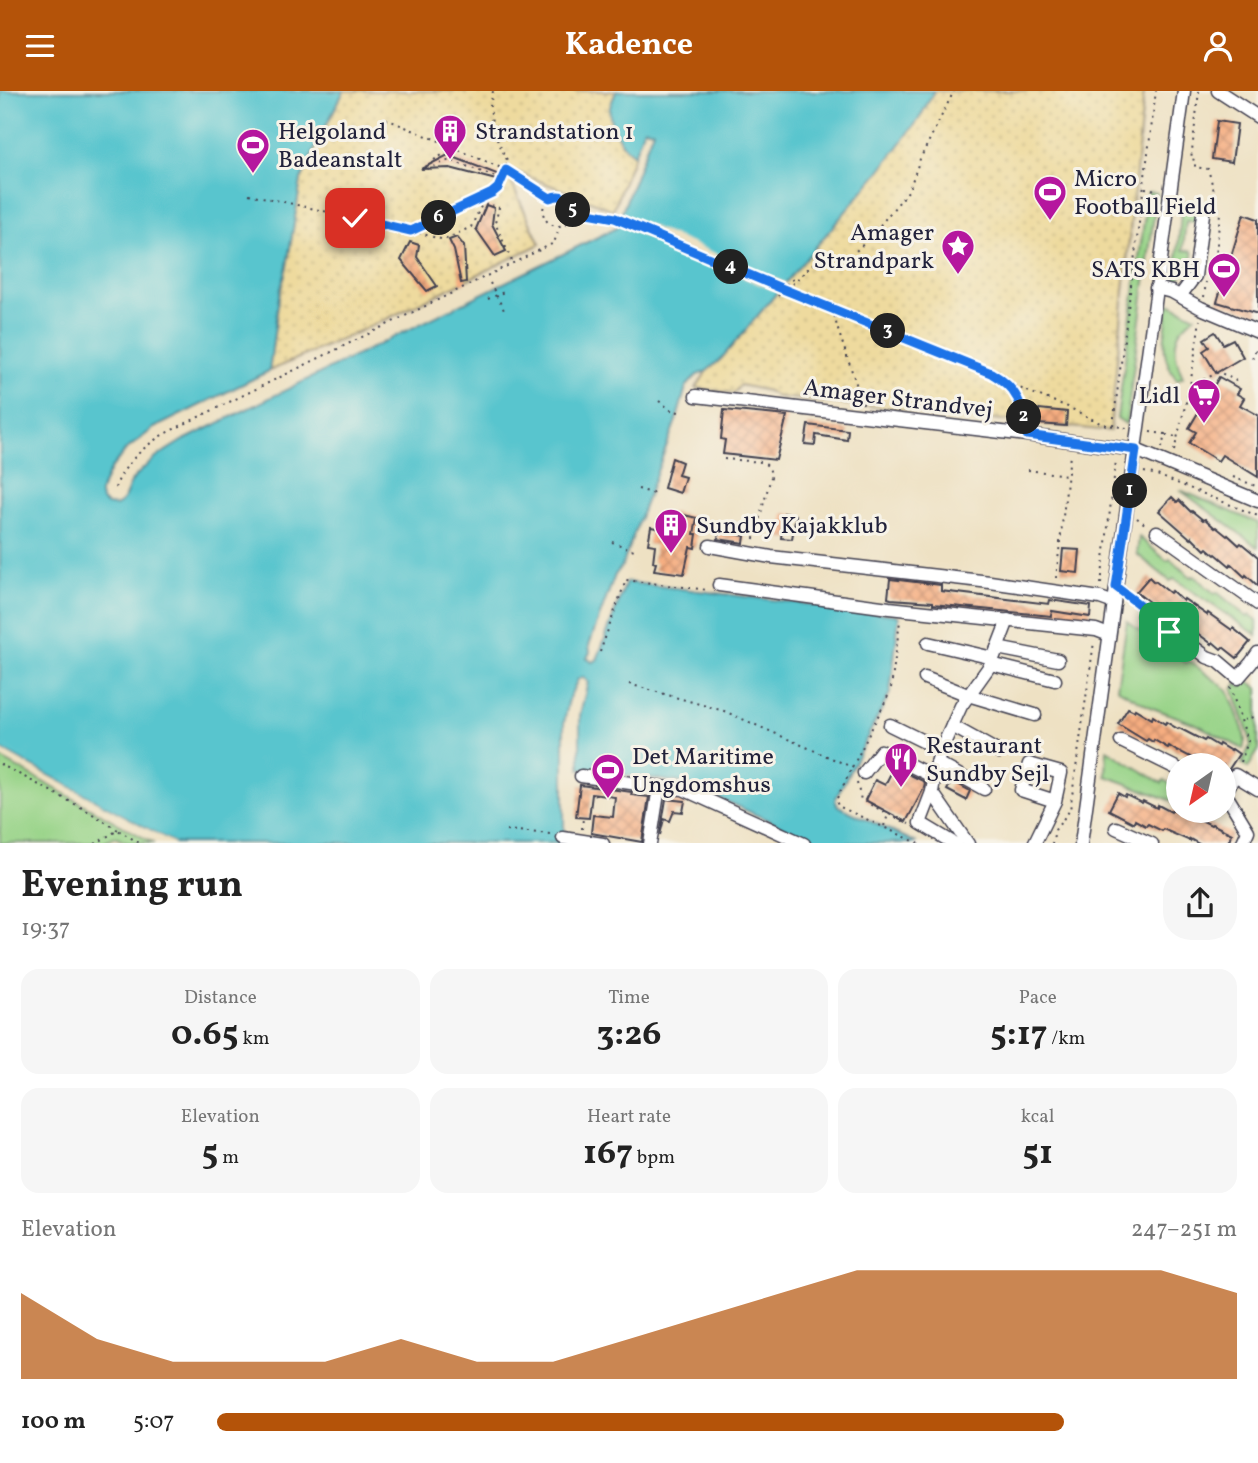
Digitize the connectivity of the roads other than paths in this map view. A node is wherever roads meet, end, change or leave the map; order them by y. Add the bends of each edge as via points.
1 (1184, 91) edge
2 (1218, 91) edge
3 (1258, 117) edge
4 (1203, 214) dead end
5 (1156, 288) junction
6 (1180, 296) junction
7 (1258, 332) edge
8 (696, 396) dead end
9 (1136, 450) junction
10 (1258, 501) edge
11 (1157, 532) road end
12 (710, 546) dead end
13 (713, 587) road end
14 (1114, 603) junction
15 (1258, 604) edge
16 (1143, 616) road end
17 (1008, 620) junction
18 (1109, 635) junction
19 (928, 643) dead end
20 (994, 657) junction
21 (1058, 660) dead end
22 (1256, 661) edge
23 (925, 678) dead end
24 (1055, 680) dead end
25 (968, 695) junction
26 (1035, 715) dead end
27 (890, 725) dead end
28 (952, 726) junction
29 (1121, 741) dead end
30 (941, 750) junction
31 (999, 752) dead end
32 (937, 763) junction
33 (1166, 763) edge
34 (858, 773) road end
35 (581, 776) dead end
36 (1236, 776) edge
37 (934, 777) junction
38 (659, 787) junction
39 (984, 789) dead end
40 (1258, 789) edge
41 (932, 792) junction
42 (1055, 801) dead end
43 (1236, 812) edge
44 (1116, 828) dead end
45 (558, 836) road end
46 (603, 843) edge
47 (650, 843) edge
48 (804, 843) edge
49 (955, 843) edge
50 (968, 843) edge
51 (1034, 843) edge
52 (1081, 843) edge
53 (1152, 843) edge
54 (1242, 843) edge

1 - 5 street
2 - 3 street
4 - 6 street via 1195,276
5 - 6 street
5 - 9 street
6 - 7 street
8 - 9 street, Amager Strandvej
9 - 10 street, Amager Strandvej
9 - 14 street
11 - 15 street
12 - 14 street
13 - 17 street
14 - 18 street
16 - 22 street via 1185,645 1219,661 1238,678
17 - 18 street
17 - 20 street
18 - 52 street
19 - 20 street
20 - 21 street
20 - 24 street
20 - 25 street
23 - 25 street
25 - 26 street
25 - 28 street
27 - 30 street
28 - 30 street
28 - 31 street
29 - 33 street
30 - 32 street
32 - 37 street
32 - 39 street
34 - 37 street via 881,751
35 - 38 street
36 - 40 street
37 - 41 street
38 - 47 street
38 - 48 street via 683,789
41 - 49 street via 920,823
41 - 50 street
42 - 51 street
43 - 54 street via 1248,831
44 - 53 street
45 - 46 street

